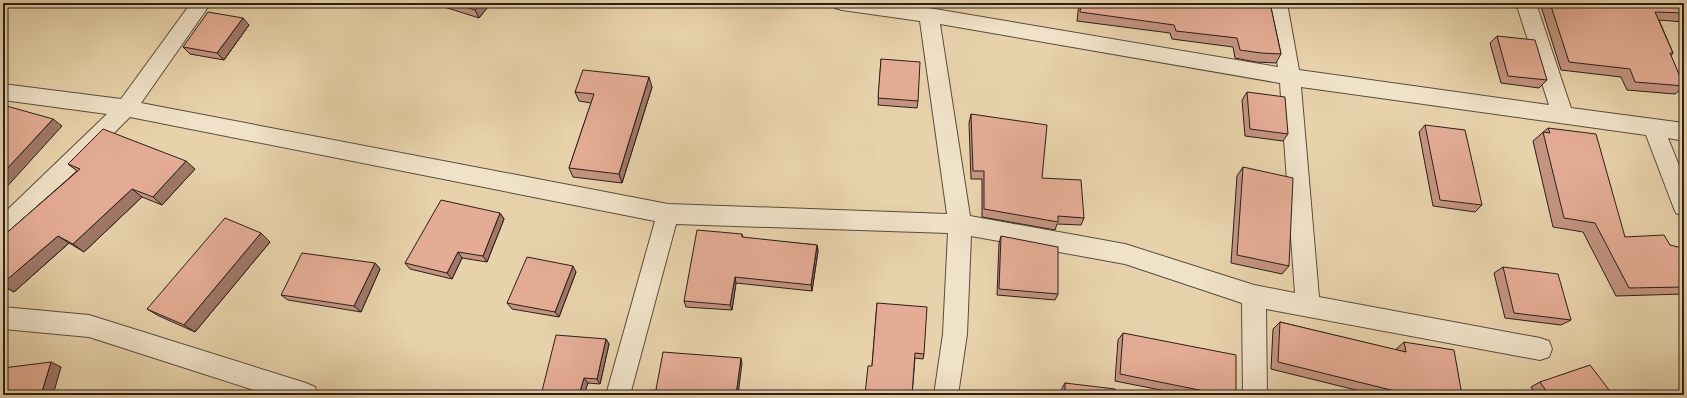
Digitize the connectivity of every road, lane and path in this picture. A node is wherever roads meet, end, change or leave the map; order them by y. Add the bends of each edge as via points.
1 (201, 3) edge
2 (842, 3) edge
3 (1277, 3) edge
4 (1526, 3) edge
5 (929, 15) junction
6 (1290, 77) junction
7 (3, 92) edge
8 (126, 108) junction
9 (1563, 116) junction
10 (1654, 129) junction
11 (1684, 132) edge
12 (1684, 206) edge
13 (668, 214) junction
14 (960, 224) junction
15 (3, 229) edge
16 (1254, 296) junction
17 (1308, 306) junction
18 (3, 318) edge
19 (1540, 349) dead end
20 (306, 395) edge
21 (618, 395) edge
22 (946, 395) edge
23 (1255, 395) edge

1 - 8 street
2 - 5 street
3 - 6 street
4 - 9 street
5 - 6 street
5 - 14 street
6 - 9 street
6 - 17 street
7 - 8 street
8 - 13 street
8 - 15 street
9 - 10 street
10 - 11 street
10 - 12 street
13 - 14 street
13 - 21 street
14 - 16 street via 1126,254
14 - 22 street via 955,334
16 - 17 street
16 - 23 street
17 - 19 street
18 - 20 street via 89,326

